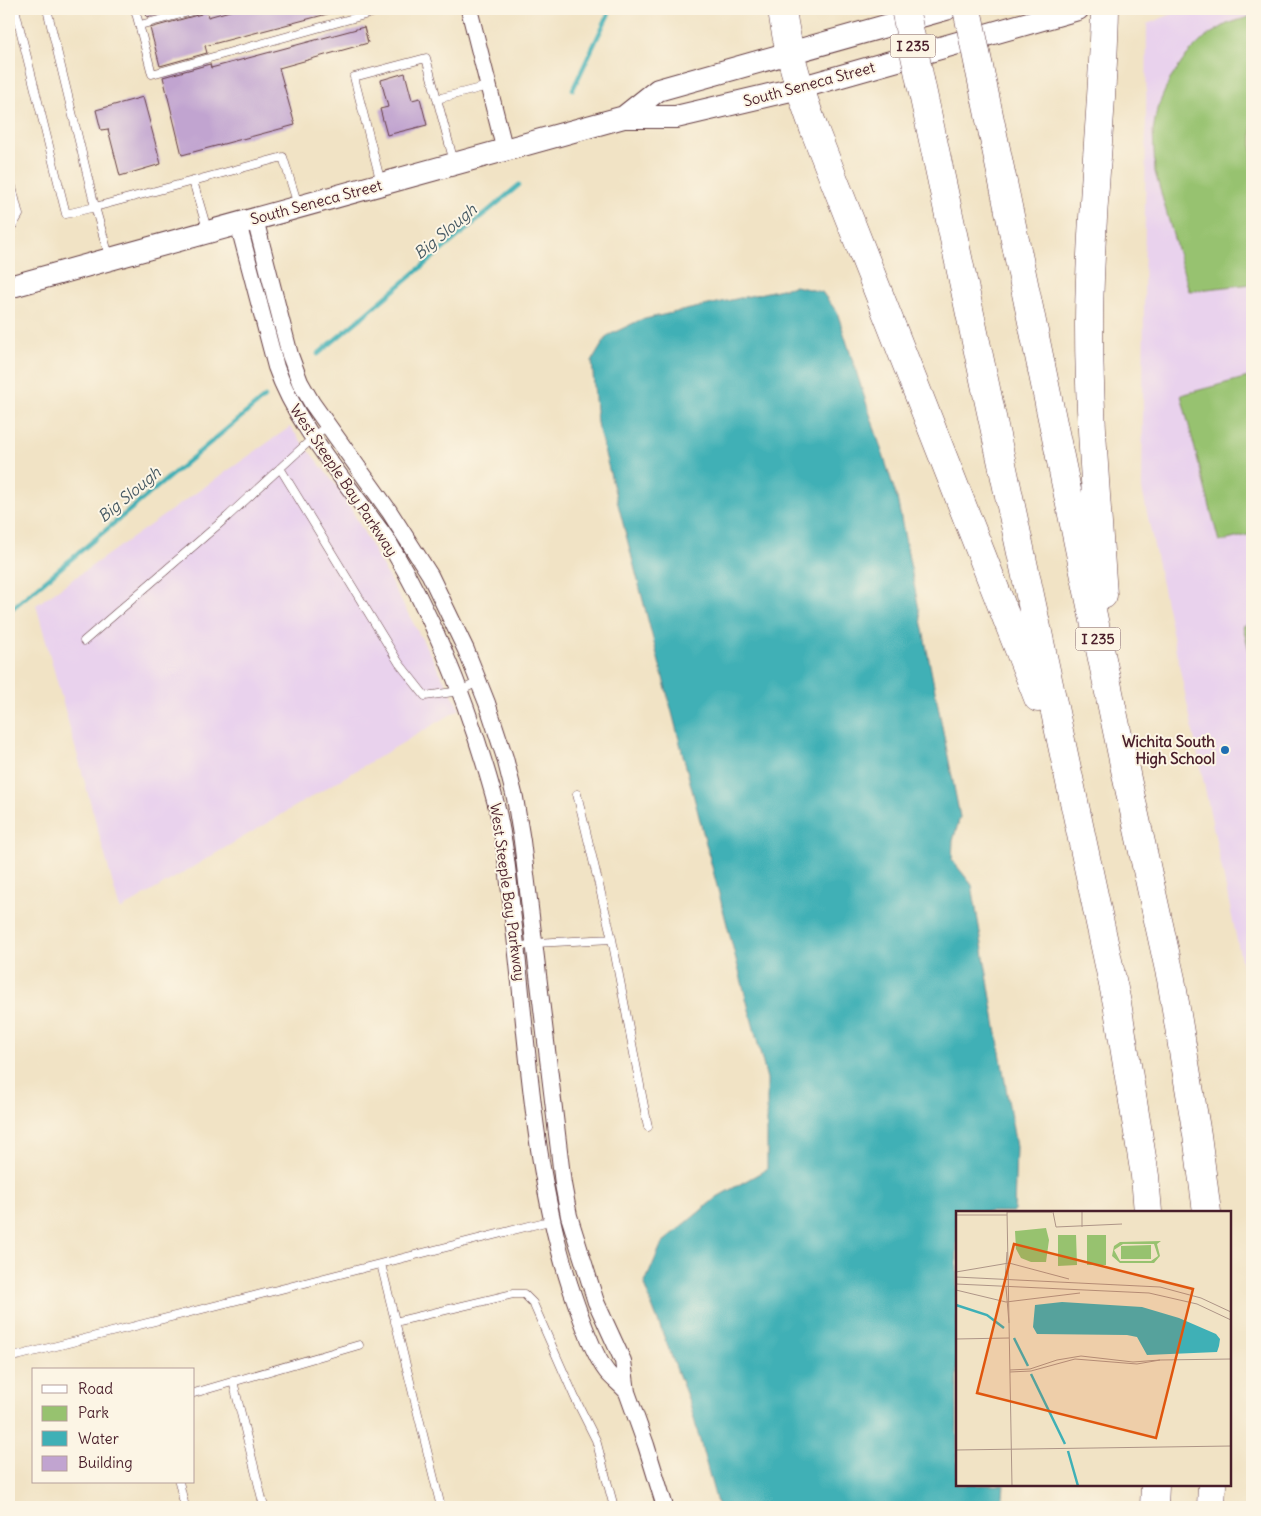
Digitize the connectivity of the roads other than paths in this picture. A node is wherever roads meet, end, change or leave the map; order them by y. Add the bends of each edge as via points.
1 (14, 9) edge
2 (48, 9) edge
3 (135, 9) edge
4 (200, 9) edge
5 (386, 9) edge
6 (469, 9) edge
7 (782, 9) edge
8 (906, 9) edge
9 (946, 9) edge
10 (967, 9) edge
11 (1078, 9) edge
12 (1105, 9) edge
13 (140, 25) junction
14 (790, 52) junction
15 (488, 86) junction
16 (799, 88) junction
17 (437, 99) junction
18 (624, 117) junction
19 (505, 151) junction
20 (455, 165) junction
21 (9, 175) edge
22 (192, 181) junction
23 (381, 185) junction
24 (95, 206) junction
25 (298, 207) junction
26 (247, 221) junction
27 (9, 228) edge
28 (208, 232) junction
29 (110, 258) junction
30 (9, 287) edge
31 (327, 425) junction
32 (314, 438) junction
33 (280, 468) junction
34 (84, 641) dead end
35 (478, 682) junction
36 (460, 691) junction
37 (1109, 691) junction
38 (1068, 774) junction
39 (577, 794) dead end
40 (612, 939) junction
41 (535, 943) junction
42 (516, 948) junction
43 (648, 1127) dead end
44 (1148, 1211) edge
45 (1207, 1211) edge
46 (569, 1216) junction
47 (552, 1220) junction
48 (381, 1264) junction
49 (395, 1322) junction
50 (359, 1345) dead end
51 (9, 1358) edge
52 (233, 1382) junction
53 (627, 1392) junction
54 (195, 1393) edge
55 (180, 1484) edge
56 (1155, 1486) edge
57 (1212, 1486) edge
58 (186, 1507) edge
59 (264, 1507) edge
60 (441, 1507) edge
61 (614, 1507) edge
62 (665, 1507) edge
63 (1154, 1507) edge
64 (1211, 1507) edge

1 - 24 lane via 66,214
2 - 24 lane
3 - 13 lane
4 - 13 lane
5 - 13 lane via 152,74
6 - 15 street
7 - 14 highway
8 - 38 highway, I 235, bridge
9 - 14 street, South Seneca Street
10 - 37 highway, I 235, bridge
11 - 16 street, South Seneca Street
12 - 37 highway via 1104,74 1092,211 1089,326
14 - 16 highway
14 - 18 street, South Seneca Street via 658,90
15 - 17 lane
15 - 19 street
16 - 18 street, South Seneca Street via 676,117
16 - 38 highway
17 - 20 lane
17 - 23 lane via 426,58 354,77
18 - 19 street, South Seneca Street
19 - 20 street, South Seneca Street
20 - 23 street, South Seneca Street
21 - 27 lane via 19,215
22 - 24 lane
22 - 25 lane via 283,157
22 - 28 lane
23 - 25 street, South Seneca Street
24 - 29 lane
25 - 26 street, South Seneca Street
26 - 28 street, South Seneca Street
26 - 31 street, West Steeple Bay Parkway via 300,382
26 - 32 street, West Steeple Bay Parkway via 280,380
28 - 29 street, South Seneca Street
29 - 30 street, South Seneca Street
31 - 32 lane
31 - 35 street, West Steeple Bay Parkway via 430,575
32 - 33 lane
32 - 36 street, West Steeple Bay Parkway via 392,546 440,638
33 - 34 lane
33 - 36 lane via 399,663 425,696
35 - 36 lane
35 - 41 street, West Steeple Bay Parkway via 505,758 515,798
36 - 42 street, West Steeple Bay Parkway via 495,797
37 - 45 highway, I 235 via 1171,979
38 - 44 highway, I 235 via 1117,1003
39 - 40 lane
40 - 41 lane
40 - 43 lane
41 - 42 lane
41 - 46 street, West Steeple Bay Parkway via 560,1171
42 - 47 street, West Steeple Bay Parkway via 539,1151
46 - 47 lane
46 - 53 street, West Steeple Bay Parkway via 596,1302 623,1361
47 - 48 lane
47 - 53 street, West Steeple Bay Parkway via 564,1268 593,1346 606,1371
48 - 49 lane
48 - 51 lane
49 - 60 lane
49 - 61 lane via 512,1294 524,1294 533,1303 596,1440
50 - 52 lane
52 - 54 lane
52 - 59 lane
53 - 62 street, West Steeple Bay Parkway
55 - 58 lane
56 - 63 highway
57 - 64 highway

